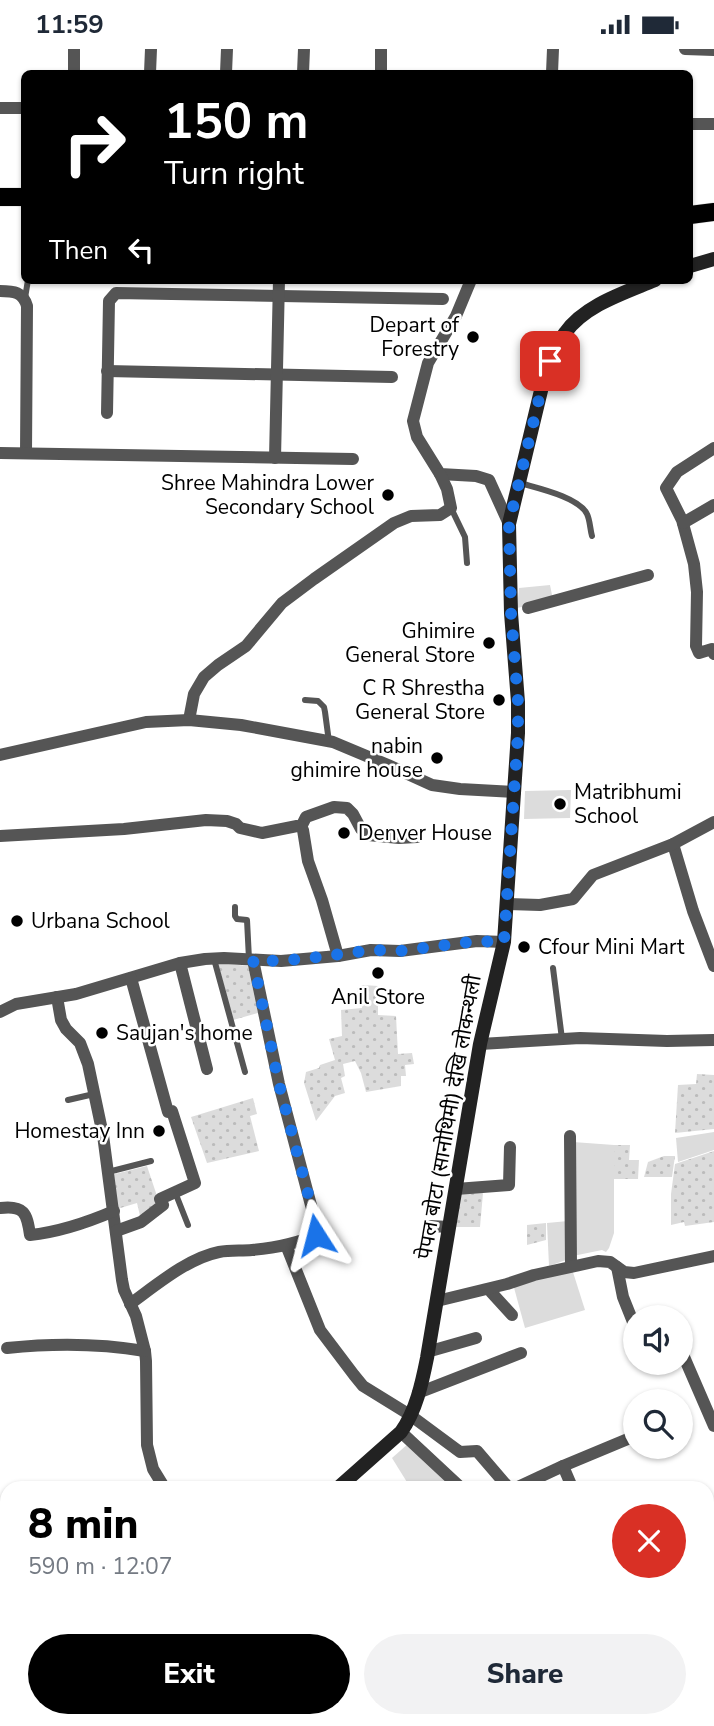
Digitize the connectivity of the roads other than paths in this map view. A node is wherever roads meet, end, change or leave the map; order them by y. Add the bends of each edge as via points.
1 (74, 49) edge
2 (150, 49) edge
3 (227, 49) edge
4 (304, 49) edge
5 (381, 49) edge
6 (552, 49) edge
7 (685, 49) edge
8 (714, 50) edge
9 (74, 70) edge
10 (150, 70) edge
11 (226, 70) edge
12 (303, 70) edge
13 (381, 70) edge
14 (552, 70) edge
15 (0, 108) edge
16 (21, 108) edge
17 (693, 124) edge
18 (714, 124) edge
19 (0, 197) edge
20 (21, 197) edge
21 (714, 212) edge
22 (693, 215) edge
23 (714, 259) edge
24 (693, 265) edge
25 (27, 284) edge
26 (279, 284) edge
27 (469, 284) edge
28 (646, 284) edge
29 (0, 291) edge
30 (279, 296) junction
31 (25, 298) junction
32 (443, 299) dead end
33 (107, 371) junction
34 (277, 375) junction
35 (392, 377) dead end
36 (107, 413) dead end
37 (714, 448) edge
38 (0, 453) edge
39 (26, 453) junction
40 (275, 458) junction
41 (353, 459) dead end
42 (440, 474) junction
43 (520, 483) junction
44 (714, 505) edge
45 (452, 508) junction
46 (683, 523) junction
47 (509, 524) junction
48 (592, 536) dead end
49 (467, 563) dead end
50 (648, 575) dead end
51 (528, 608) joint
52 (511, 613) junction
53 (714, 654) edge
54 (305, 700) dead end
55 (189, 720) junction
56 (329, 742) junction
57 (0, 755) edge
58 (515, 792) junction
59 (714, 822) edge
60 (301, 827) junction
61 (0, 836) edge
62 (417, 837) dead end
63 (673, 844) junction
64 (506, 904) junction
65 (235, 907) dead end
66 (504, 942) junction
67 (711, 949) edge
68 (338, 956) junction
69 (214, 959) junction
70 (251, 960) junction
71 (180, 963) junction
72 (714, 966) edge
73 (553, 968) dead end
74 (131, 978) junction
75 (57, 997) junction
76 (0, 1012) edge
77 (562, 1039) junction
78 (714, 1040) edge
79 (480, 1044) junction
80 (207, 1069) dead end
81 (245, 1072) dead end
82 (94, 1094) junction
83 (68, 1100) dead end
84 (570, 1136) dead end
85 (510, 1147) dead end
86 (151, 1161) dead end
87 (108, 1172) junction
88 (456, 1189) junction
89 (175, 1192) junction
90 (0, 1208) edge
91 (114, 1211) junction
92 (188, 1225) dead end
93 (430, 1226) dead end
94 (449, 1227) junction
95 (116, 1231) junction
96 (286, 1245) junction
97 (714, 1256) edge
98 (571, 1266) junction
99 (617, 1267) junction
100 (491, 1292) dead end
101 (437, 1301) junction
102 (130, 1304) junction
103 (626, 1305) edge
104 (512, 1315) dead end
105 (476, 1338) dead end
106 (6, 1348) dead end
107 (429, 1349) junction
108 (145, 1352) junction
109 (521, 1353) dead end
110 (692, 1375) edge
111 (418, 1393) junction
112 (410, 1415) junction
113 (714, 1426) edge
114 (401, 1432) junction
115 (623, 1441) edge
116 (480, 1442) dead end
117 (462, 1452) junction
118 (562, 1466) junction
119 (160, 1481) edge
120 (346, 1481) edge
121 (454, 1481) edge
122 (503, 1481) edge
123 (531, 1481) edge
124 (569, 1481) edge

1 - 9 street
2 - 10 street
3 - 11 street
4 - 12 street
5 - 13 street
6 - 14 street
7 - 8 street
15 - 16 street
17 - 18 street
19 - 20 main road
21 - 22 main road
23 - 24 main road
25 - 31 lane
26 - 30 street
27 - 42 street via 428,363 413,421 417,437
28 - 43 main road, पेपल बोटा (सानोथिमी) देखि लोकन्थली via 591,310 563,335 544,378
29 - 31 street
30 - 32 street
30 - 33 street via 116,293 109,301
30 - 34 street
31 - 39 street
33 - 34 street
33 - 36 street
34 - 35 street
34 - 40 street
37 - 46 street via 677,471 668,483 666,488
38 - 39 street
39 - 40 street
40 - 41 street
42 - 45 street
42 - 47 street via 489,480
43 - 47 main road, पेपल बोटा (सानोथिमी) देखि लोकन्थली
43 - 48 lane via 575,502 586,512
44 - 46 street
45 - 49 lane via 465,537
45 - 55 street via 440,515 411,516 394,523 282,603 246,646 204,677 194,694
46 - 53 street via 696,580 696,646 699,653 712,649
47 - 52 main road, पेपल बोटा (सानोथिमी) देखि लोकन्थली
50 - 51 street
51 - 52 lane
52 - 58 main road, पेपल बोटा (सानोथिमी) देखि लोकन्थली via 518,702
54 - 56 lane via 318,701 324,707
55 - 56 street
55 - 57 street via 146,722
56 - 58 street via 432,785
58 - 64 main road, पेपल बोटा (सानोथिमी) देखि लोकन्थली
59 - 63 street
60 - 61 street via 250,832 217,819
60 - 62 street via 306,817 343,807 368,835
60 - 68 street
63 - 64 street via 593,875 573,899 540,905
63 - 67 street via 693,911
64 - 66 main road, पेपल बोटा (सानोथिमी) देखि लोकन्थली
65 - 70 lane via 237,919 247,920
66 - 68 street
66 - 79 main road, पेपल बोटा (सानोथिमी) देखि लोकन्थली
67 - 72 street
68 - 70 street
69 - 70 street
69 - 71 street
69 - 81 lane
70 - 96 street via 317,1228 316,1235
71 - 74 street
71 - 80 street
73 - 77 lane
74 - 75 street
74 - 89 street via 168,1112 172,1111 195,1183
75 - 76 street via 16,1004
75 - 82 street via 61,1020 80,1043
77 - 78 street
77 - 79 street
79 - 88 main road, पेपल बोटा (सानोथिमी) देखि लोकन्थली
82 - 83 lane
82 - 87 street
84 - 98 street
85 - 88 street via 509,1185
86 - 87 lane
87 - 91 street
88 - 94 main road, पेपल बोटा (सानोथिमी) देखि लोकन्थली
89 - 92 lane
89 - 95 street via 160,1199 163,1205 141,1222
90 - 91 street via 20,1209 26,1214 30,1234 83,1224
91 - 95 street
93 - 94 street
94 - 101 main road, पेपल बोटा (सानोथिमी) देखि लोकन्थली
95 - 102 street
96 - 102 street via 206,1256
96 - 112 street via 320,1330 363,1386
97 - 99 street via 634,1273
98 - 99 street via 598,1261
98 - 101 street
99 - 103 street
100 - 104 street
101 - 107 main road, पेपल बोटा (सानोथिमी) देखि लोकन्थली
102 - 108 street
105 - 107 street
106 - 108 street via 91,1344
107 - 111 main road, पेपल बोटा (सानोथिमी) देखि लोकन्थली
108 - 119 street via 148,1445
109 - 111 street
110 - 113 street
111 - 112 main road, पेपल बोटा (सानोथिमी) देखि लोकन्थली
112 - 114 main road, पेपल बोटा (सानोथिमी) देखि लोकन्थली
112 - 117 street
114 - 120 main road, पेपल बोटा (सानोथिमी) देखि लोकन्थली
114 - 121 street
115 - 118 street
116 - 117 street
117 - 122 street via 477,1451
118 - 123 street
118 - 124 street

